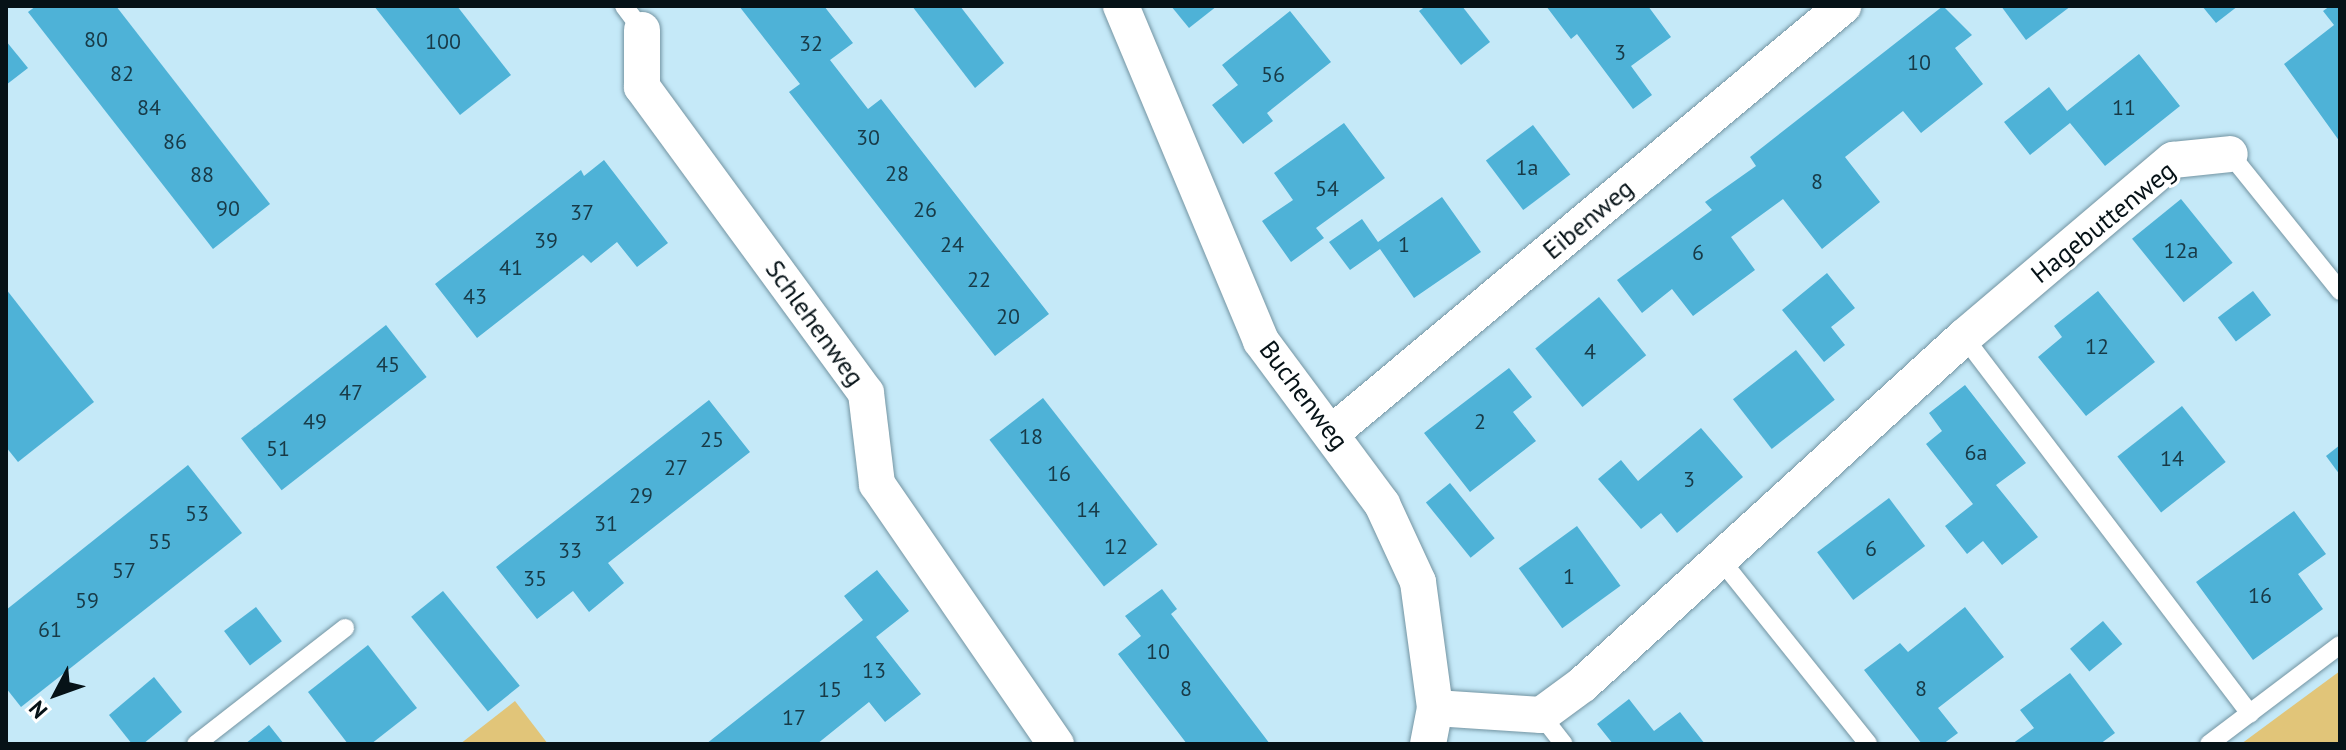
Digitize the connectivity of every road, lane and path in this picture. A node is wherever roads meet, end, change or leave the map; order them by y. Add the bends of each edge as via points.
1 (1121, 6) edge
2 (1843, 6) edge
3 (633, 18) edge
4 (2230, 154) joint
5 (2340, 291) edge
6 (1964, 337) junction
7 (1333, 432) junction
8 (1720, 559) junction
9 (345, 628) dead end
10 (2340, 645) edge
11 (1435, 708) junction
12 (2250, 714) junction
13 (1541, 715) junction
14 (196, 744) edge
15 (1056, 744) edge
16 (1428, 744) edge
17 (1564, 744) edge
18 (1868, 744) edge
19 (2209, 744) edge

1 - 7 street, Buchenweg via 1261,341
2 - 7 street, Eibenweg
3 - 15 street, Schlehenweg via 642,87 866,393 877,484
4 - 5 lane, Hagebuttenweg
4 - 6 street, Hagebuttenweg via 2173,160
6 - 8 street, Hagebuttenweg
6 - 12 lane
7 - 11 street, Buchenweg via 1382,504 1418,582
8 - 13 street, Hagebuttenweg via 1583,684
8 - 18 lane
9 - 14 lane
10 - 12 lane
11 - 13 street
11 - 16 street, Buchenweg
12 - 19 lane
13 - 17 lane

